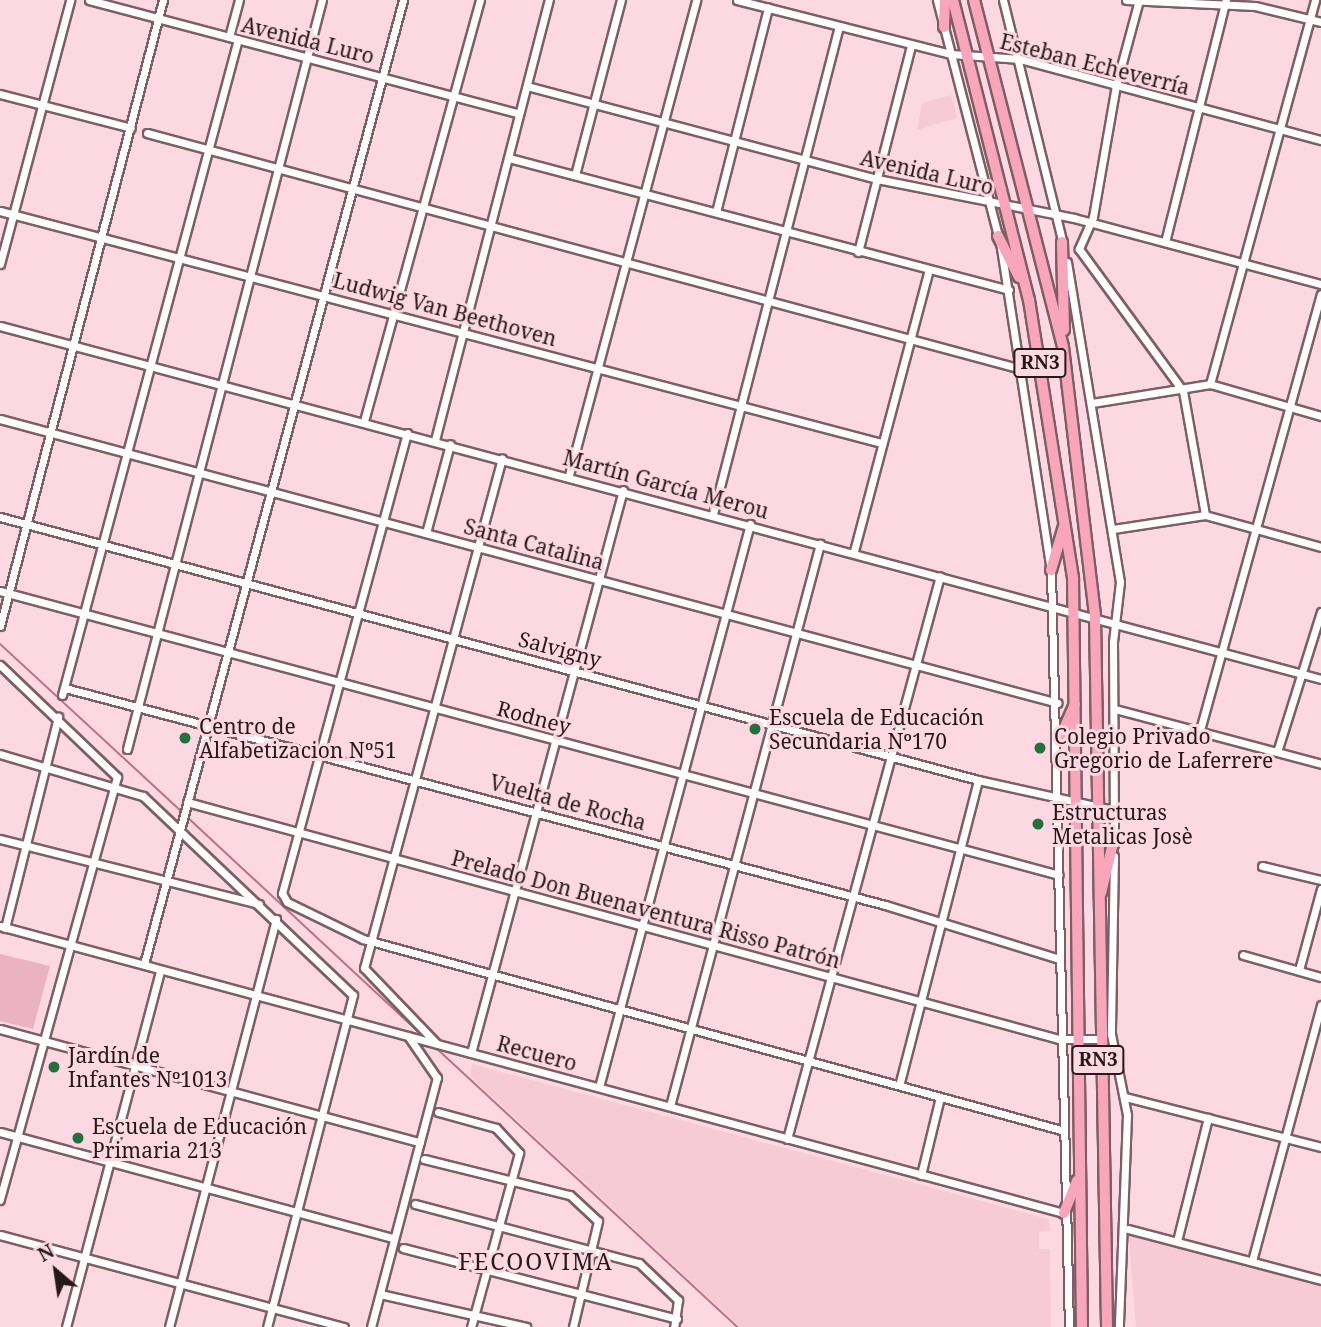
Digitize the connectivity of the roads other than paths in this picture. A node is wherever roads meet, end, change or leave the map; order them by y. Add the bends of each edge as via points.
1 (70, 0) edge
2 (89, 0) edge
3 (163, 0) edge
4 (240, 0) edge
5 (322, 0) edge
6 (403, 0) edge
7 (480, 0) edge
8 (549, 0) edge
9 (621, 0) edge
10 (696, 0) edge
11 (737, 0) edge
12 (937, 0) edge
13 (945, 0) edge
14 (953, 0) edge
15 (974, 0) edge
16 (1003, 0) edge
17 (1126, 0) edge
18 (1315, 0) edge
19 (754, 2) edge
20 (1139, 2) edge
21 (1225, 3) edge
22 (768, 8) junction
23 (158, 18) junction
24 (1310, 19) junction
25 (1321, 22) edge
26 (839, 26) junction
27 (944, 26) junction
28 (229, 37) junction
29 (238, 40) junction
30 (911, 45) junction
31 (951, 54) junction
32 (990, 54) junction
33 (967, 56) junction
34 (308, 57) junction
35 (1020, 59) junction
36 (382, 77) junction
37 (1116, 85) junction
38 (527, 86) junction
39 (0, 94) edge
40 (452, 95) junction
41 (595, 104) junction
42 (41, 105) junction
43 (1199, 108) junction
44 (519, 114) junction
45 (664, 122) junction
46 (131, 128) junction
47 (1280, 129) junction
48 (148, 133) dead end
49 (1321, 140) edge
50 (737, 141) junction
51 (209, 149) junction
52 (509, 158) junction
53 (806, 159) junction
54 (279, 166) junction
55 (575, 175) junction
56 (877, 180) junction
57 (351, 185) junction
58 (645, 194) junction
59 (422, 204) junction
60 (991, 207) junction
61 (1008, 208) junction
62 (1032, 209) junction
63 (0, 211) edge
64 (716, 212) junction
65 (1057, 214) junction
66 (14, 215) junction
67 (492, 223) junction
68 (1090, 223) junction
69 (787, 233) junction
70 (998, 236) junction
71 (102, 238) junction
72 (1062, 242) junction
73 (1165, 242) junction
74 (858, 252) junction
75 (181, 257) junction
76 (1244, 262) junction
77 (0, 264) edge
78 (626, 264) junction
79 (929, 270) junction
80 (251, 276) junction
81 (1321, 284) edge
82 (1009, 290) junction
83 (1027, 292) junction
84 (322, 295) junction
85 (1321, 295) edge
86 (768, 303) junction
87 (393, 314) junction
88 (0, 326) edge
89 (464, 333) junction
90 (910, 338) junction
91 (75, 345) junction
92 (1063, 347) junction
93 (153, 365) junction
94 (598, 367) junction
95 (1021, 369) junction
96 (223, 384) junction
97 (1210, 384) junction
98 (1182, 391) junction
99 (294, 403) junction
100 (1092, 403) junction
101 (740, 406) junction
102 (1289, 408) junction
103 (1321, 416) edge
104 (0, 419) edge
105 (364, 421) junction
106 (52, 433) junction
107 (407, 433) junction
108 (435, 440) junction
109 (881, 443) junction
110 (450, 444) junction
111 (129, 454) junction
112 (502, 458) junction
113 (199, 474) junction
114 (569, 475) junction
115 (623, 490) junction
116 (270, 493) junction
117 (713, 514) junction
118 (1205, 515) junction
119 (0, 517) edge
120 (1065, 520) junction
121 (384, 522) junction
122 (27, 524) junction
123 (750, 524) junction
124 (1113, 529) junction
125 (1257, 529) junction
126 (426, 533) junction
127 (820, 544) junction
128 (105, 545) junction
129 (1321, 547) edge
130 (479, 548) junction
131 (854, 551) junction
132 (175, 564) junction
133 (1051, 570) junction
134 (940, 576) junction
135 (599, 579) junction
136 (246, 583) junction
137 (0, 591) edge
138 (9, 594) junction
139 (1054, 607) junction
140 (358, 612) junction
141 (1321, 612) edge
142 (725, 613) junction
143 (1076, 613) junction
144 (85, 615) junction
145 (1095, 617) junction
146 (1118, 622) junction
147 (0, 626) edge
148 (797, 632) junction
149 (156, 634) junction
150 (454, 639) junction
151 (1223, 651) junction
152 (228, 654) junction
153 (915, 664) junction
154 (0, 665) edge
155 (575, 670) junction
156 (1302, 674) junction
157 (1321, 679) edge
158 (340, 683) junction
159 (1076, 702) junction
160 (1058, 703) junction
161 (702, 705) junction
162 (138, 706) junction
163 (433, 709) junction
164 (1115, 709) junction
165 (58, 717) junction
166 (772, 723) junction
167 (208, 725) junction
168 (1200, 730) junction
169 (1059, 740) junction
170 (555, 741) junction
171 (127, 749) dead end
172 (1277, 752) junction
173 (0, 754) edge
174 (320, 754) junction
175 (892, 756) junction
176 (1321, 764) edge
177 (46, 766) junction
178 (682, 775) junction
179 (414, 779) junction
180 (978, 780) junction
181 (116, 785) junction
182 (753, 794) junction
183 (1060, 800) junction
184 (187, 802) junction
185 (1077, 804) junction
186 (1097, 807) junction
187 (1113, 810) junction
188 (536, 812) junction
189 (872, 825) junction
190 (179, 830) junction
191 (299, 835) junction
192 (0, 839) edge
193 (1114, 839) junction
194 (25, 845) junction
195 (663, 846) junction
196 (962, 849) junction
197 (393, 859) junction
198 (735, 864) junction
199 (94, 865) junction
200 (1262, 866) dead end
201 (1059, 875) junction
202 (1321, 880) edge
203 (166, 884) junction
204 (1321, 889) edge
205 (514, 892) junction
206 (853, 896) junction
207 (259, 904) junction
208 (1097, 912) junction
209 (276, 919) junction
210 (642, 926) junction
211 (3, 927) edge
212 (940, 927) junction
213 (371, 942) junction
214 (712, 945) junction
215 (70, 946) junction
216 (1243, 955) dead end
217 (1059, 959) junction
218 (144, 964) junction
219 (160, 970) junction
220 (1299, 970) junction
221 (493, 973) junction
222 (831, 976) junction
223 (1321, 977) edge
224 (257, 995) junction
225 (921, 1002) junction
226 (1321, 1005) edge
227 (620, 1006) junction
228 (350, 1019) junction
229 (691, 1026) junction
230 (0, 1029) edge
231 (408, 1036) junction
232 (1059, 1039) junction
233 (1097, 1039) junction
234 (43, 1040) junction
235 (1081, 1040) junction
236 (437, 1044) junction
237 (471, 1053) junction
238 (809, 1058) junction
239 (136, 1065) junction
240 (900, 1083) junction
241 (599, 1087) junction
242 (231, 1093) junction
243 (940, 1097) junction
244 (1125, 1097) junction
245 (670, 1106) junction
246 (439, 1112) dead end
247 (323, 1117) junction
248 (1208, 1118) junction
249 (1061, 1130) junction
250 (0, 1132) edge
251 (17, 1137) junction
252 (1286, 1138) junction
253 (787, 1139) junction
254 (420, 1142) junction
255 (1321, 1147) edge
256 (424, 1159) dead end
257 (110, 1162) junction
258 (1081, 1165) junction
259 (921, 1175) junction
260 (511, 1180) junction
261 (205, 1188) junction
262 (0, 1200) edge
263 (415, 1204) dead end
264 (299, 1212) junction
265 (1065, 1213) junction
266 (499, 1225) junction
267 (1128, 1229) junction
268 (0, 1235) edge
269 (394, 1238) junction
270 (1177, 1241) junction
271 (403, 1248) dead end
272 (594, 1248) junction
273 (85, 1258) junction
274 (1252, 1261) junction
275 (487, 1269) junction
276 (1321, 1280) edge
277 (180, 1284) junction
278 (582, 1293) junction
279 (380, 1294) junction
280 (272, 1308) junction
281 (475, 1314) junction
282 (676, 1323) edge
283 (66, 1327) edge
284 (169, 1327) edge
285 (267, 1327) edge
286 (344, 1327) edge
287 (371, 1327) edge
288 (471, 1327) edge
289 (526, 1327) edge
290 (573, 1327) edge
291 (1069, 1327) edge
292 (1082, 1327) edge
293 (1107, 1327) edge
294 (1119, 1327) edge

1 - 42 street
2 - 23 street, Avenida Luro
3 - 23 street
4 - 28 street
5 - 34 street
6 - 36 street
7 - 40 street
8 - 38 street
9 - 41 street
10 - 45 street
11 - 19 street, Esteban Echeverría
12 - 27 street
13 - 27 highway
14 - 33 highway, RN3
15 - 32 highway, RN3
16 - 35 street
17 - 20 street
18 - 24 street
19 - 22 street, Esteban Echeverría
20 - 21 street
20 - 37 street
21 - 24 street
21 - 43 street
22 - 26 street, Esteban Echeverría
22 - 50 street
23 - 28 street, Avenida Luro
23 - 46 street
24 - 25 street
24 - 47 street
26 - 30 street, Esteban Echeverría
26 - 53 street
27 - 31 street
28 - 29 street, Avenida Luro
29 - 34 street, Avenida Luro
29 - 51 street
30 - 31 street, Esteban Echeverría
30 - 56 street
31 - 33 street, Esteban Echeverría
31 - 60 street
32 - 33 street, Esteban Echeverría
32 - 35 street, Esteban Echeverría
32 - 62 highway, RN3
33 - 61 highway, RN3
34 - 36 street, Avenida Luro
34 - 54 street
35 - 37 street, Esteban Echeverría
35 - 65 street
36 - 40 street, Avenida Luro
36 - 57 street
37 - 43 street, Esteban Echeverría
37 - 68 street
38 - 41 street, Avenida Luro
38 - 44 street
39 - 42 street
40 - 44 street, Avenida Luro
40 - 59 street
41 - 45 street, Avenida Luro
41 - 55 street
42 - 46 street
42 - 66 street
43 - 47 street, Esteban Echeverría
43 - 73 street
44 - 52 street
45 - 50 street, Avenida Luro
45 - 58 street
46 - 71 street
47 - 49 street, Esteban Echeverría
47 - 76 street
48 - 51 street
50 - 53 street, Avenida Luro
50 - 64 street
51 - 54 street
51 - 75 street
52 - 55 street
52 - 67 street
53 - 56 street, Avenida Luro
53 - 69 street
54 - 57 street
54 - 80 street
55 - 58 street
56 - 60 street, Avenida Luro
56 - 74 street
57 - 59 street
57 - 84 street
58 - 64 street
58 - 78 street
59 - 67 street
59 - 87 street
60 - 61 street, Avenida Luro
60 - 70 street
61 - 62 street, Avenida Luro
61 - 83 highway, RN3
62 - 65 street, Avenida Luro
62 - 92 highway, RN3
63 - 66 street, Ludwig Van Beethoven
64 - 69 street
65 - 68 street, Avenida Luro
65 - 72 street
66 - 71 street, Ludwig Van Beethoven
66 - 77 street
67 - 78 street
67 - 89 street
68 - 73 street, Avenida Luro
68 - 98 street via 1079,240 1081,257
69 - 74 street
69 - 86 street
70 - 82 street
70 - 83 highway
71 - 75 street, Ludwig Van Beethoven
71 - 91 street
72 - 92 highway
72 - 100 street
73 - 76 street, Avenida Luro
74 - 79 street
75 - 80 street, Ludwig Van Beethoven
75 - 93 street
76 - 81 street, Avenida Luro
76 - 97 street
78 - 86 street
78 - 94 street
79 - 82 street
79 - 90 street
80 - 84 street, Ludwig Van Beethoven
80 - 96 street
82 - 95 street
83 - 120 highway, RN3
84 - 87 street, Ludwig Van Beethoven
84 - 99 street
85 - 102 street
86 - 90 street
86 - 101 street
87 - 89 street, Ludwig Van Beethoven
87 - 105 street
88 - 91 street, Martín García Merou
89 - 94 street, Ludwig Van Beethoven
89 - 108 street
90 - 95 street
90 - 109 street
91 - 93 street, Martín García Merou
91 - 106 street
92 - 145 highway, RN3
93 - 96 street, Martín García Merou
93 - 111 street
94 - 101 street, Ludwig Van Beethoven
94 - 114 street
95 - 133 street
96 - 99 street, Martín García Merou
96 - 113 street
97 - 98 street
97 - 102 street
98 - 100 street
98 - 118 street
99 - 105 street, Martín García Merou
99 - 116 street
100 - 124 street
101 - 109 street, Ludwig Van Beethoven
101 - 117 street
102 - 103 street
102 - 125 street
104 - 106 street, Santa Catalina
105 - 107 street, Martín García Merou
106 - 111 street, Santa Catalina
106 - 122 street
107 - 108 street, Martín García Merou
107 - 121 street
108 - 110 street, Martín García Merou
109 - 131 street
110 - 112 street, Martín García Merou
110 - 126 street
111 - 113 street, Santa Catalina
111 - 128 street
112 - 114 street, Martín García Merou
112 - 130 street
113 - 116 street, Santa Catalina
113 - 132 street
114 - 115 street, Martín García Merou
115 - 117 street, Martín García Merou
115 - 135 street
116 - 121 street, Santa Catalina
116 - 136 street
117 - 123 street, Martín García Merou
118 - 124 street
118 - 125 street
119 - 122 street, Salvigny
120 - 133 highway
120 - 143 highway, RN3
121 - 126 street, Santa Catalina
121 - 140 street
122 - 128 street, Salvigny
122 - 138 street
123 - 127 street, Martín García Merou
123 - 142 street
124 - 146 street
125 - 129 street
125 - 151 street
126 - 130 street, Santa Catalina
127 - 131 street, Martín García Merou
127 - 148 street
128 - 132 street, Salvigny
128 - 144 street
130 - 135 street, Santa Catalina
130 - 150 street
131 - 134 street, Martín García Merou
132 - 136 street, Salvigny
132 - 149 street
133 - 139 street
134 - 139 street, Martín García Merou
134 - 153 street
135 - 142 street, Santa Catalina
135 - 155 street
136 - 140 street, Salvigny
136 - 152 street
137 - 138 street, Rodney
138 - 144 street, Rodney
138 - 147 street
139 - 143 street, Martín García Merou
139 - 160 street
140 - 150 street, Salvigny
140 - 158 street
141 - 156 street
142 - 148 street, Santa Catalina
142 - 161 street
143 - 145 street, Martín García Merou
143 - 159 highway, RN3
144 - 149 street, Rodney
144 - 162 street, Vuelta de Rocha via 64,691
145 - 146 street, Martín García Merou
145 - 186 highway, RN3
146 - 151 street, Martín García Merou
146 - 164 street
148 - 153 street, Santa Catalina
148 - 166 street
149 - 152 street, Rodney
149 - 162 street
150 - 155 street, Salvigny
150 - 163 street
151 - 156 street, Martín García Merou
151 - 168 street
152 - 158 street, Rodney
152 - 167 street
153 - 160 street, Santa Catalina
153 - 175 street
154 - 165 street
155 - 161 street, Salvigny
155 - 170 street
156 - 157 street, Martín García Merou
156 - 172 street
158 - 163 street, Rodney
158 - 174 street
159 - 169 highway
159 - 185 highway, RN3
160 - 169 street
161 - 166 street, Salvigny
161 - 178 street
162 - 167 street, Vuelta de Rocha
162 - 171 street
163 - 170 street, Rodney
163 - 179 street
164 - 168 street
164 - 187 street
165 - 177 street
165 - 181 street via 114,769
166 - 175 street, Salvigny
166 - 182 street
167 - 174 street, Vuelta de Rocha
167 - 184 street
168 - 172 street
169 - 183 street
170 - 178 street, Rodney
170 - 188 street
172 - 176 street
173 - 177 street
174 - 179 street, Vuelta de Rocha
174 - 191 street
175 - 180 street, Salvigny
175 - 189 street
177 - 181 street
177 - 194 street
178 - 182 street, Rodney
178 - 195 street
179 - 188 street, Vuelta de Rocha
179 - 197 street
180 - 183 street, Salvigny
180 - 196 street
181 - 190 street via 143,796
181 - 199 street
182 - 189 street, Rodney
182 - 198 street
183 - 185 street, Salvigny
183 - 201 street
184 - 190 street
184 - 191 street, Prelado Don Buenaventura Risso Patrón
185 - 186 street, Salvigny
185 - 235 highway, RN3
186 - 187 street, Salvigny
186 - 208 highway, RN3
187 - 193 street
188 - 195 street, Vuelta de Rocha
188 - 205 street
189 - 196 street, Rodney
189 - 206 street
190 - 203 street
190 - 207 street
191 - 197 street, Prelado Don Buenaventura Risso Patrón
191 - 213 street via 283,897
192 - 194 street
193 - 208 highway
193 - 244 street via 1111,1034
194 - 199 street
194 - 211 street
195 - 198 street, Vuelta de Rocha
195 - 210 street
196 - 201 street, Rodney
196 - 212 street
197 - 205 street, Prelado Don Buenaventura Risso Patrón
197 - 213 street
198 - 206 street, Vuelta de Rocha
198 - 214 street
199 - 203 street
199 - 215 street
200 - 202 street
201 - 217 street
203 - 207 street
203 - 218 street
204 - 220 street
205 - 210 street, Prelado Don Buenaventura Risso Patrón
205 - 221 street
206 - 212 street, Vuelta de Rocha
206 - 222 street
207 - 209 street
208 - 233 highway, RN3
209 - 224 street
209 - 228 street via 351,992
210 - 214 street, Prelado Don Buenaventura Risso Patrón
210 - 227 street
211 - 215 street, Recuero
212 - 217 street, Vuelta de Rocha
212 - 225 street
213 - 221 street
213 - 236 street via 364,968
214 - 222 street, Prelado Don Buenaventura Risso Patrón
214 - 229 street
215 - 218 street, Recuero
215 - 234 street
216 - 220 street
217 - 232 street
218 - 219 street, Recuero
219 - 224 street, Recuero
219 - 239 street
220 - 223 street
221 - 227 street
221 - 237 street
222 - 225 street, Prelado Don Buenaventura Risso Patrón
222 - 238 street
224 - 228 street, Recuero
224 - 242 street
225 - 232 street, Prelado Don Buenaventura Risso Patrón
225 - 240 street
226 - 252 street
227 - 229 street
227 - 241 street
228 - 231 street, Recuero
228 - 247 street
229 - 238 street
229 - 245 street
230 - 234 street
231 - 236 street, Recuero
231 - 254 street via 437,1073
232 - 235 street, Prelado Don Buenaventura Risso Patrón
232 - 249 street
233 - 235 street, Prelado Don Buenaventura Risso Patrón
233 - 293 highway, RN3
234 - 239 street
234 - 251 street
235 - 258 highway, RN3
236 - 237 street, Recuero
237 - 241 street, Recuero
238 - 240 street
238 - 253 street
239 - 242 street
239 - 257 street
240 - 243 street
241 - 245 street, Recuero
242 - 247 street
242 - 261 street
243 - 249 street
243 - 259 street
244 - 248 street
244 - 267 street
245 - 253 street, Recuero
246 - 260 street via 496,1128 519,1153
247 - 254 street
247 - 264 street
248 - 252 street
248 - 270 street
249 - 265 street
250 - 251 street
251 - 257 street
251 - 262 street
252 - 255 street
252 - 274 street
253 - 259 street, Recuero
254 - 269 street
256 - 260 street
257 - 261 street
257 - 273 street
258 - 265 highway
258 - 292 highway, RN3
259 - 265 street, Recuero
260 - 266 street
260 - 272 street via 570,1195 600,1226
261 - 264 street
261 - 277 street
263 - 266 street
264 - 269 street
264 - 280 street
265 - 291 street
266 - 272 street
266 - 275 street
267 - 270 street
267 - 294 street
268 - 273 street
269 - 279 street
270 - 274 street
271 - 275 street
272 - 278 street
272 - 282 street via 645,1266 680,1305
273 - 277 street
273 - 283 street
274 - 276 street
275 - 278 street
275 - 281 street
277 - 280 street
277 - 284 street
278 - 282 street
278 - 290 street
279 - 281 street
279 - 287 street
280 - 285 street
280 - 286 street
281 - 288 street
281 - 289 street

